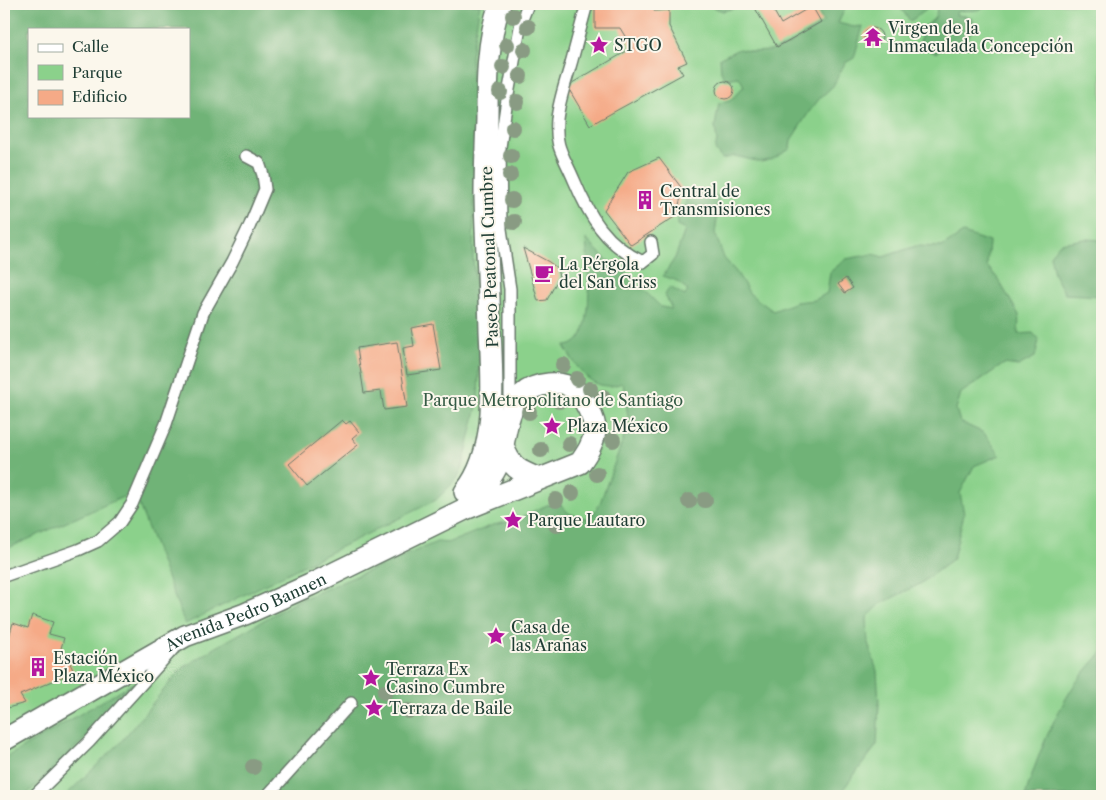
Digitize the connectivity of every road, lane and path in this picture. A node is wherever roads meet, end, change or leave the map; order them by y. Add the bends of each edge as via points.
1 (500, 4) edge
2 (528, 4) edge
3 (587, 4) edge
4 (246, 156) dead end
5 (651, 242) dead end
6 (510, 410) junction
7 (503, 446) junction
8 (539, 479) junction
9 (460, 506) junction
10 (4, 576) edge
11 (185, 636) junction
12 (351, 703) dead end
13 (4, 740) edge
14 (34, 796) edge
15 (267, 796) edge

1 - 9 street, Paseo Peatonal Cumbre via 491,42 487,92 485,197 492,401 488,437 479,467
2 - 6 lane via 521,22 500,147 502,229 510,289
3 - 5 lane via 560,97 557,138 560,152 596,225 635,259 643,262 653,254
4 - 10 lane via 259,163 265,189 232,262 203,313 166,424 132,504 120,522 98,540
6 - 7 street, Avenida Pedro Bannen
6 - 8 street, Avenida Pedro Bannen via 529,389 558,384 576,391 591,414 595,430 589,450 580,463
7 - 8 street via 517,470
7 - 9 street, Avenida Pedro Bannen via 496,468
8 - 9 street, Avenida Pedro Bannen
9 - 11 street, Avenida Pedro Bannen via 310,585
11 - 13 street, Avenida Pedro Bannen
11 - 14 lane via 89,742
12 - 15 lane

